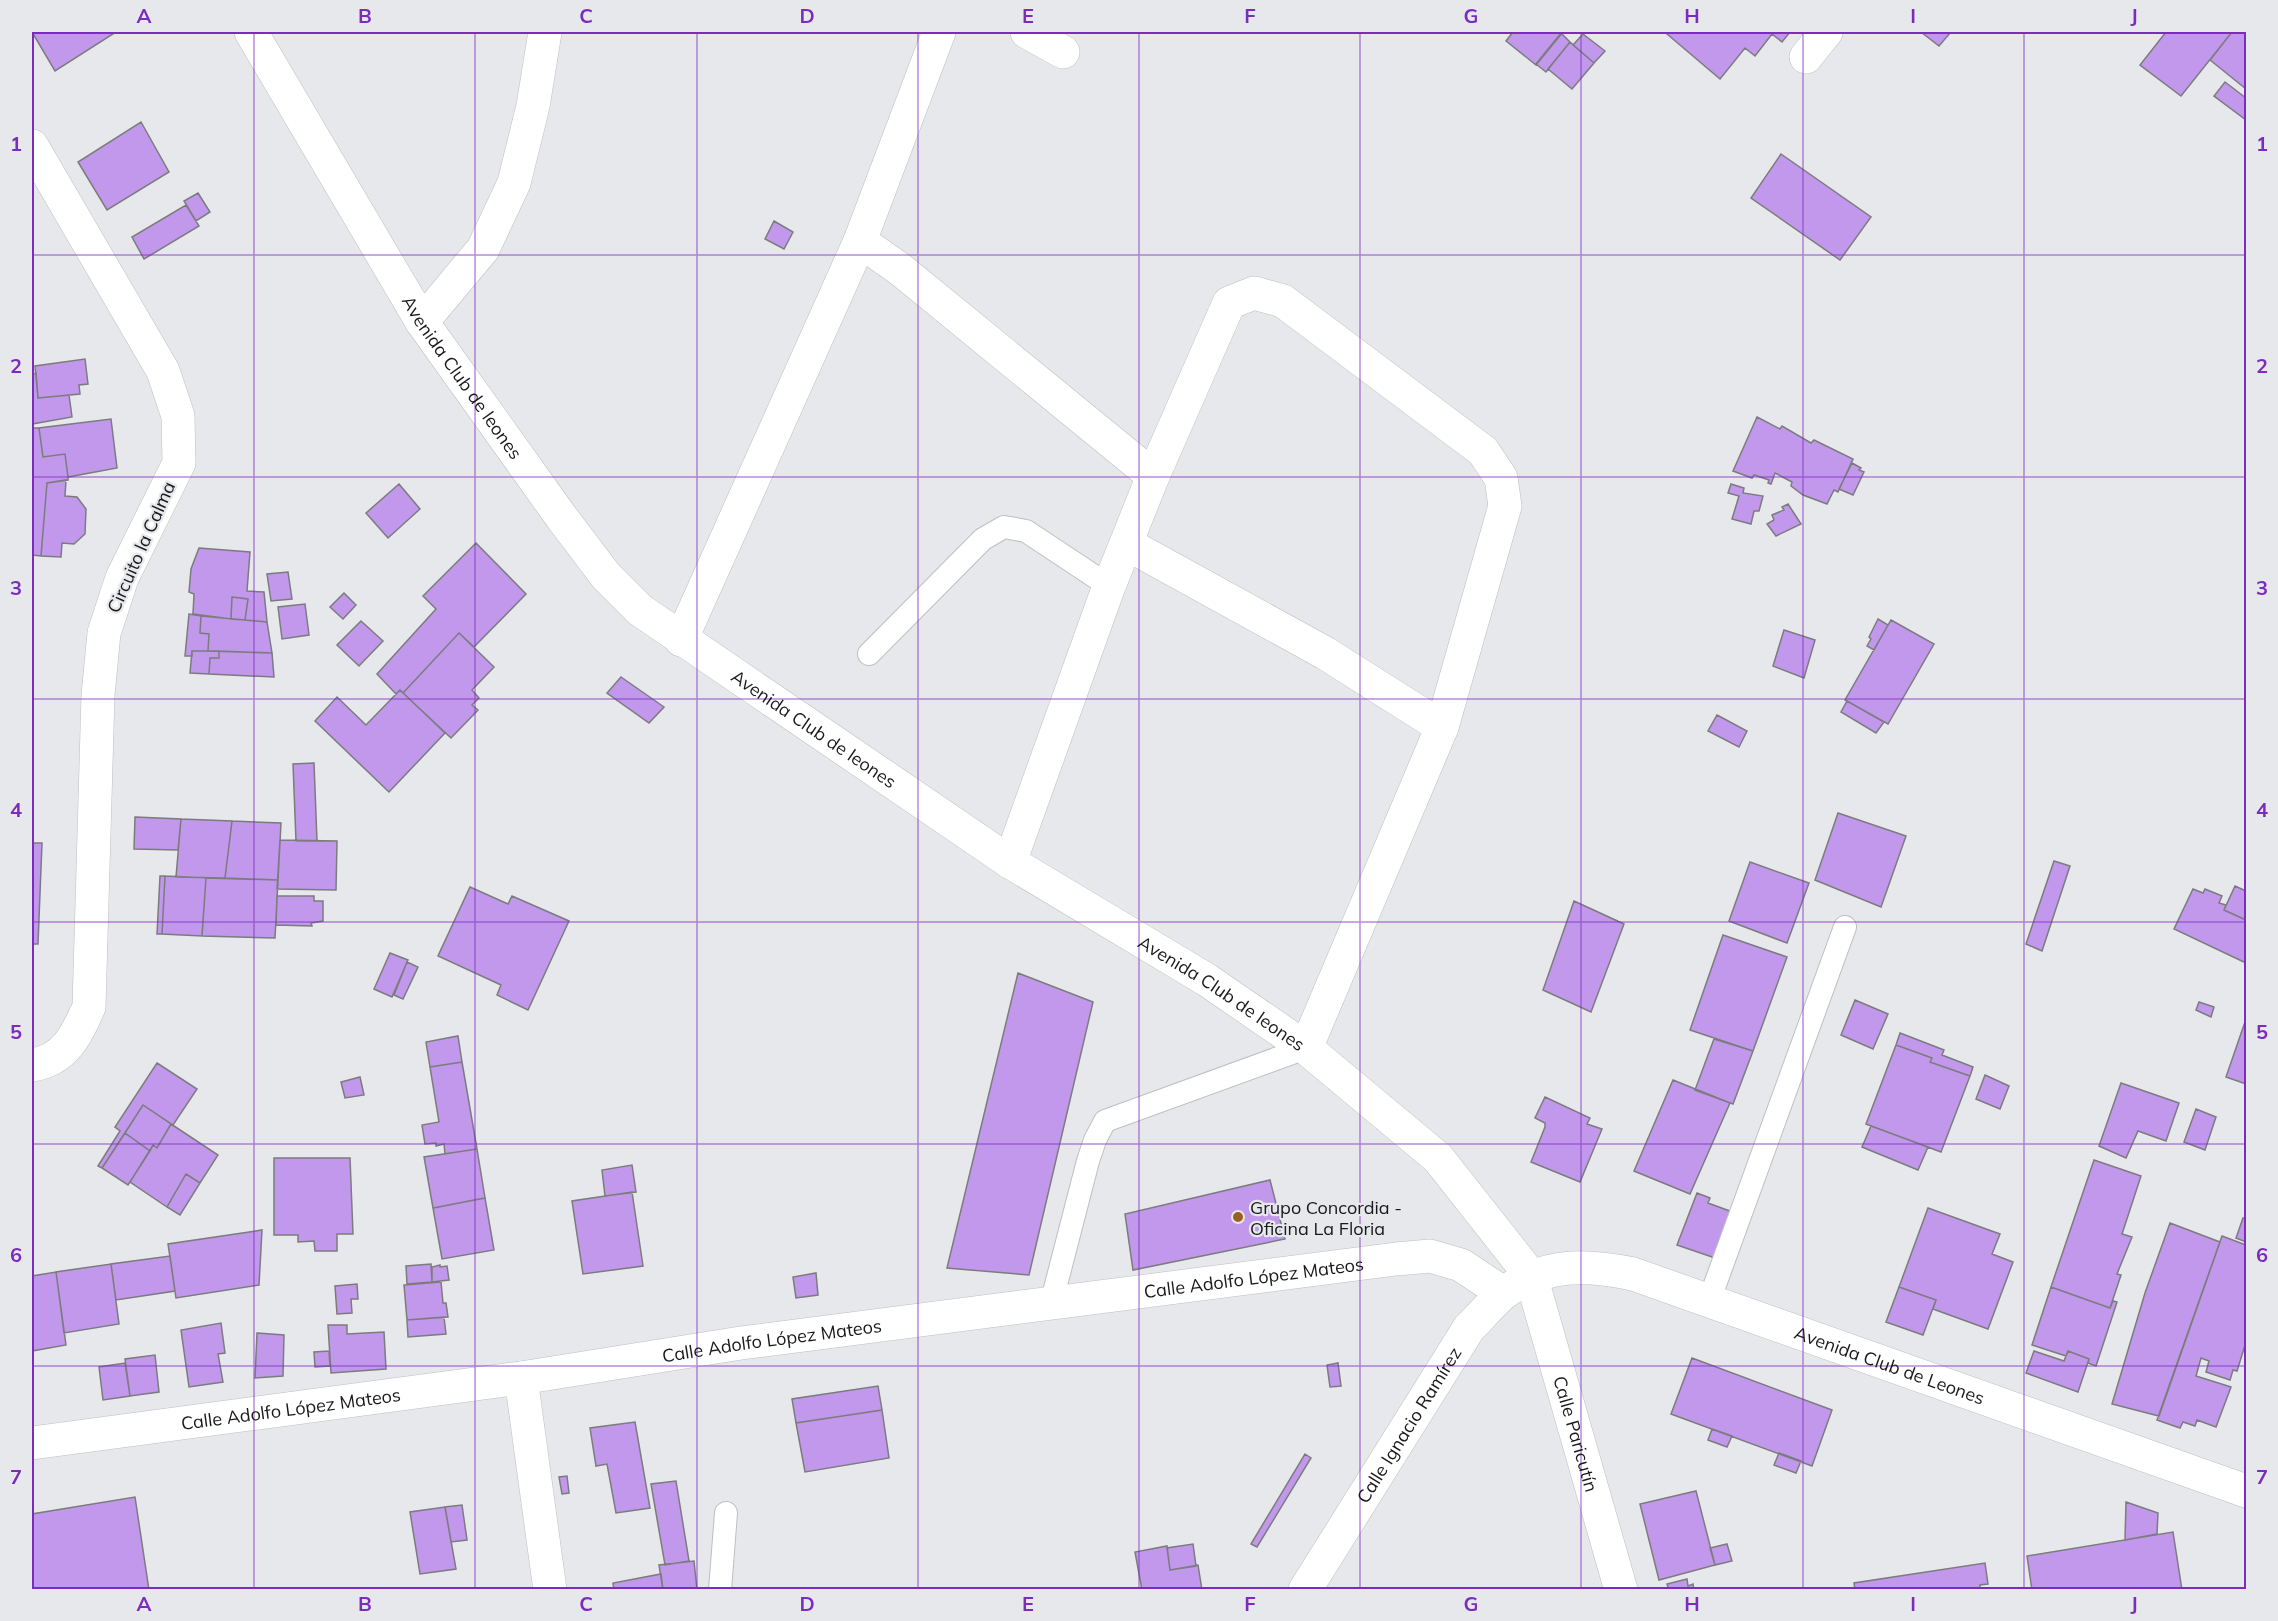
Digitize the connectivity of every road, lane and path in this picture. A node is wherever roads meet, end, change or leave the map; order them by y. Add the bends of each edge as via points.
1 (251, 32) edge
2 (545, 32) edge
3 (939, 32) edge
4 (1027, 32) edge
5 (1826, 32) edge
6 (1063, 52) dead end
7 (1806, 57) dead end
8 (32, 146) edge
9 (860, 241) junction
10 (422, 322) junction
11 (1153, 476) junction
12 (1127, 544) junction
13 (1109, 586) junction
14 (681, 640) junction
15 (868, 654) dead end
16 (1442, 727) junction
17 (1010, 862) junction
18 (1845, 927) dead end
19 (1306, 1048) junction
20 (32, 1065) edge
21 (1531, 1276) junction
22 (1503, 1293) junction
23 (1708, 1301) junction
24 (1051, 1304) junction
25 (521, 1377) junction
26 (32, 1443) edge
27 (2247, 1491) edge
28 (726, 1513) dead end
29 (550, 1590) edge
30 (720, 1590) edge
31 (1305, 1590) edge
32 (1621, 1590) edge

1 - 10 street, Avenida Club de leones
2 - 10 street via 514,183 483,249
3 - 9 street
4 - 6 street
5 - 7 street
8 - 20 street, Circuito la Calma via 163,371 178,416 178,463 122,578 104,633 98,695 89,1007 64,1051 46,1063
9 - 11 street via 901,270
9 - 14 street
10 - 14 street, Avenida Club de leones via 606,576 640,610
11 - 12 street
11 - 16 street via 1229,303 1254,293 1283,301 1484,451 1501,478 1505,506
12 - 13 street
12 - 16 street via 1325,653
13 - 15 lane via 1026,531 1004,527 983,539
13 - 17 street
14 - 17 street, Avenida Club de leones
16 - 19 street
17 - 19 street, Avenida Club de leones via 1207,980
18 - 23 lane
19 - 21 street, Avenida Club de leones via 1438,1158
19 - 24 lane via 1105,1121 1088,1161
21 - 22 street, Calle Ignacio Ramírez
21 - 23 street, Avenida Club de Leones via 1567,1267 1602,1267
21 - 32 street, Calle Paricutín
22 - 24 street, Calle Adolfo López Mateos via 1461,1265 1430,1256
22 - 31 street, Calle Ignacio Ramírez via 1469,1329
23 - 27 street, Avenida Club de Leones
24 - 25 street, Calle Adolfo López Mateos via 741,1343
25 - 26 street, Calle Adolfo López Mateos
25 - 29 street
28 - 30 lane

